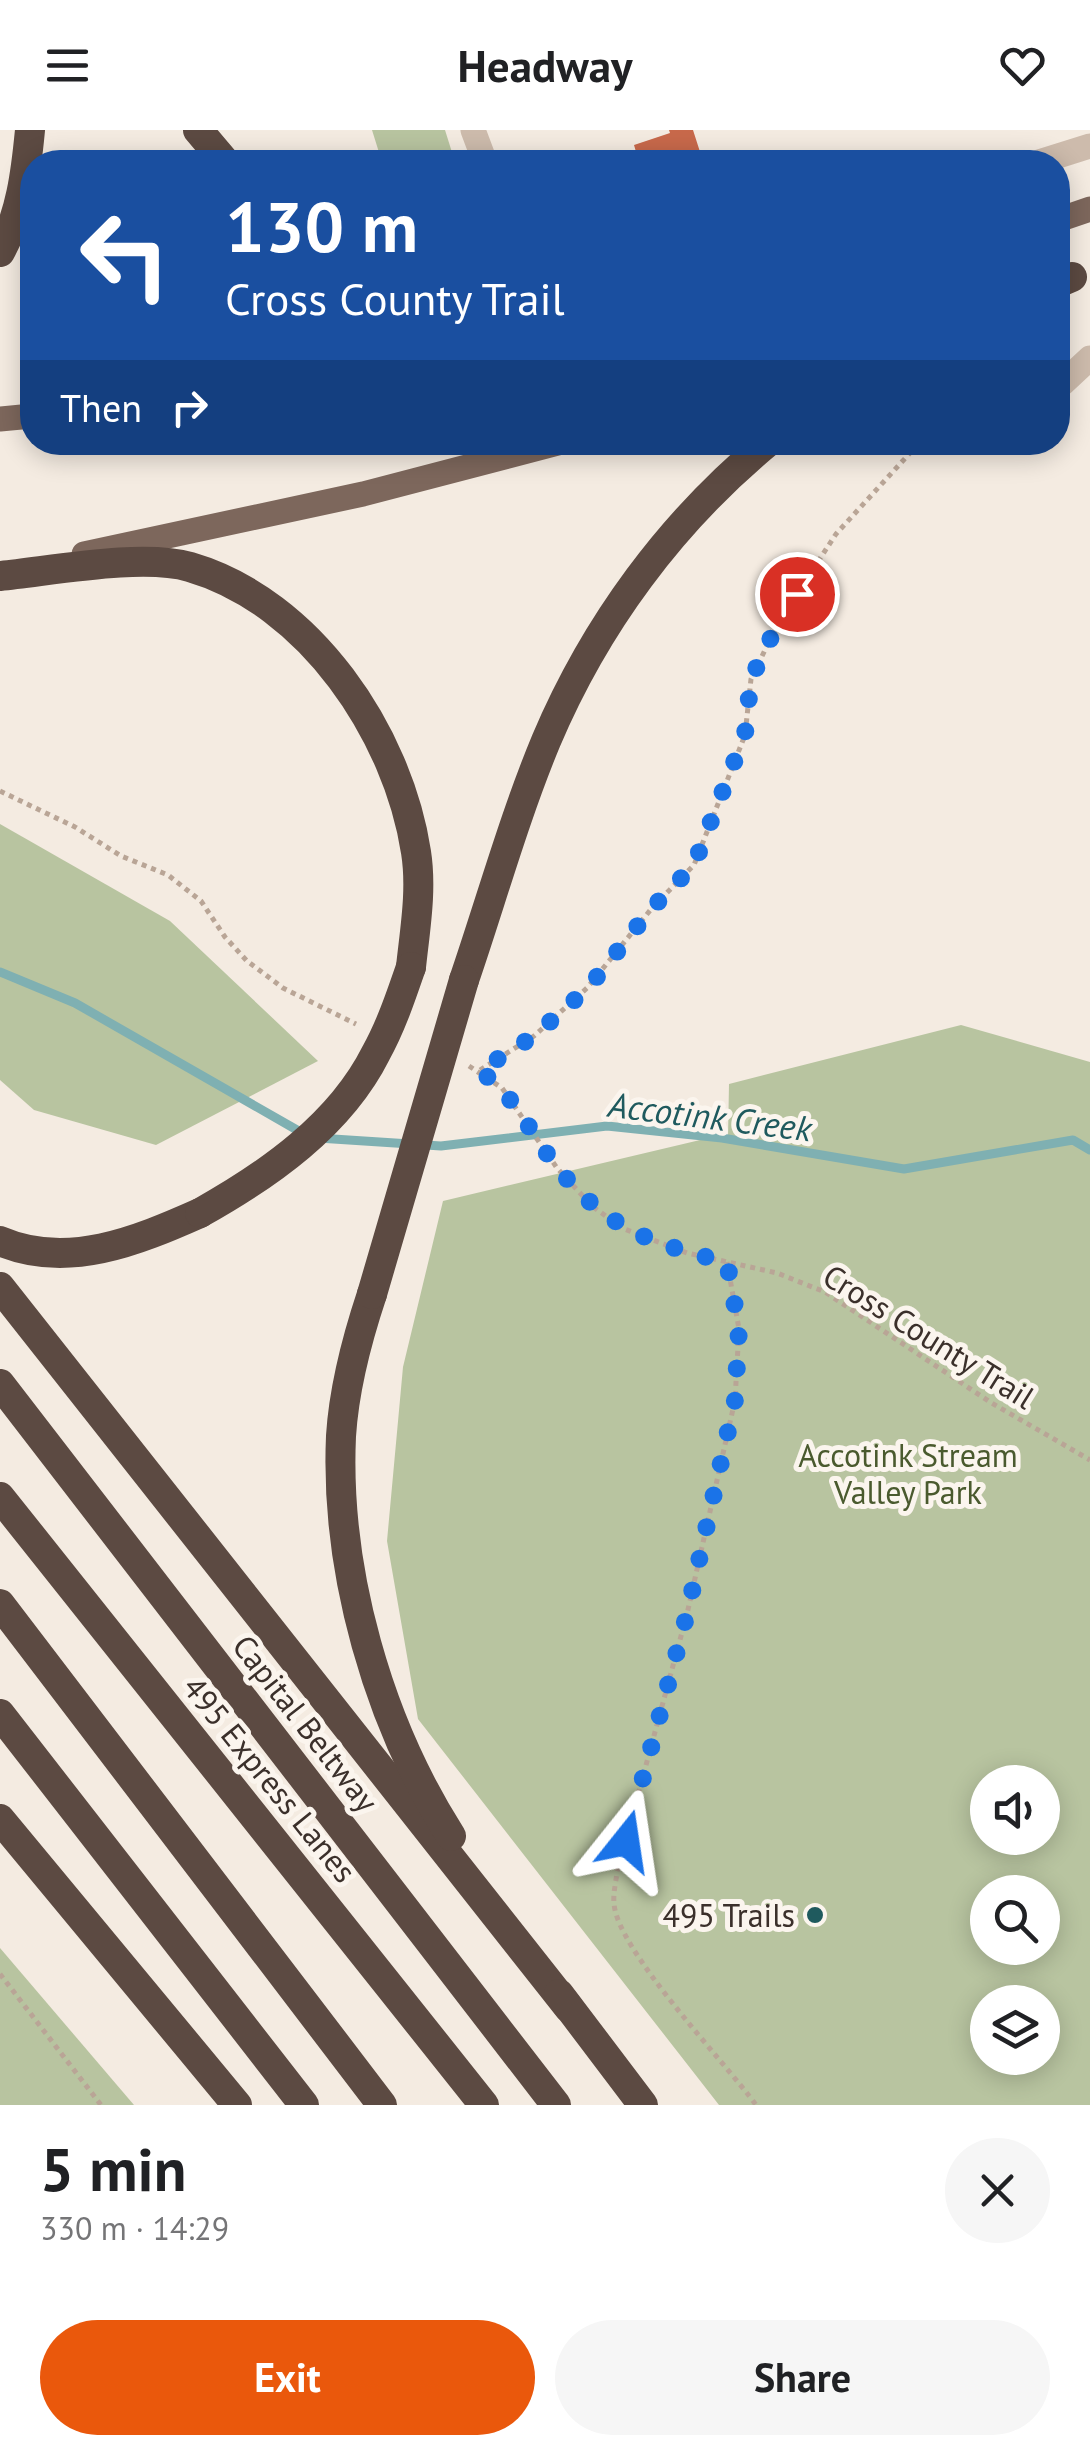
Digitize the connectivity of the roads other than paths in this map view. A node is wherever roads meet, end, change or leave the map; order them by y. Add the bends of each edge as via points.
1 (198, 130) edge
2 (215, 150) edge
3 (20, 195) edge
4 (0, 252) edge
5 (1090, 358) edge
6 (1070, 377) edge
7 (512, 455) edge
8 (754, 455) edge
9 (0, 568) edge
10 (0, 576) edge
11 (0, 1240) edge
12 (0, 1287) edge
13 (0, 1384) edge
14 (0, 1497) edge
15 (0, 1604) edge
16 (0, 1714) edge
17 (0, 1819) edge
18 (570, 2008) junction
19 (238, 2105) edge
20 (304, 2105) edge
21 (382, 2105) edge
22 (484, 2105) edge
23 (556, 2105) edge
24 (643, 2105) edge

1 - 2 highway
3 - 4 highway
5 - 6 street
7 - 9 main road via 363,494
8 - 18 highway, bridge via 688,516 626,594 546,741 464,980 357,1340 342,1432 341,1490 356,1606 394,1723 442,1821
10 - 11 highway, bridge via 137,563 188,566 278,614 320,652 385,746 417,854 418,909 411,966 375,1056 340,1106 276,1165 200,1213 142,1239 91,1252 42,1254
12 - 18 highway
13 - 23 highway, Capital Beltway
14 - 22 highway, 495 Express Lanes
15 - 21 highway
16 - 20 highway
17 - 19 highway
18 - 24 highway

